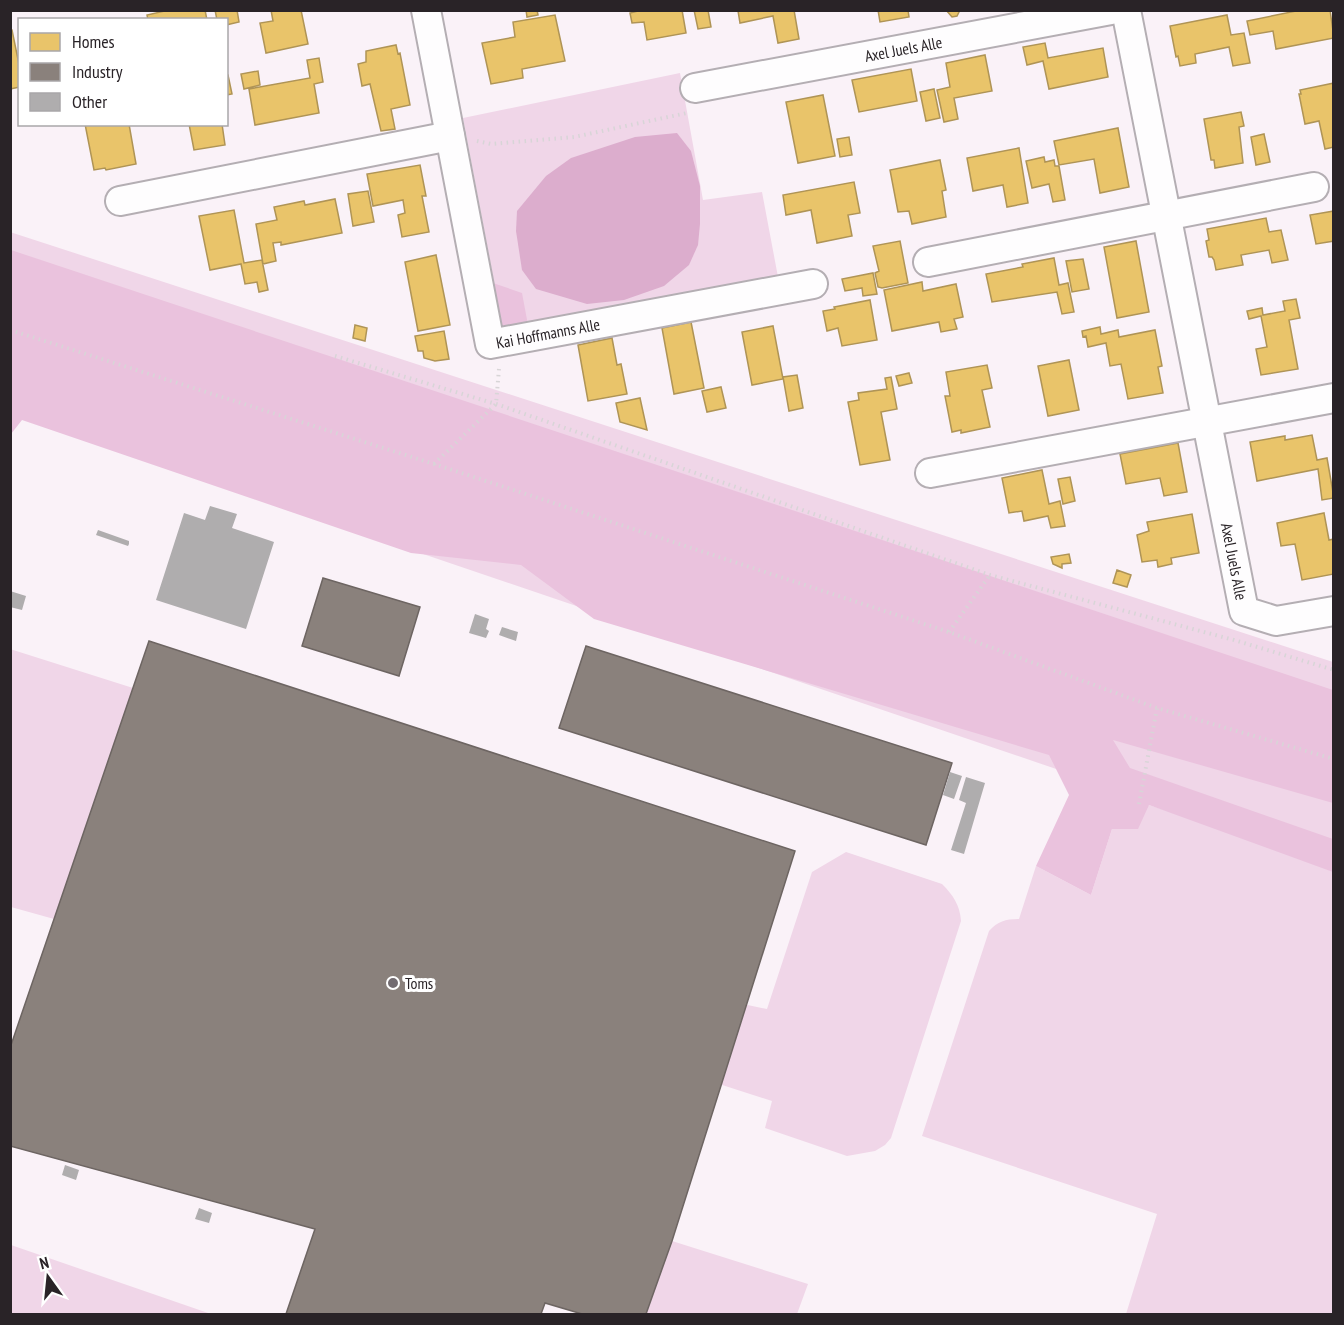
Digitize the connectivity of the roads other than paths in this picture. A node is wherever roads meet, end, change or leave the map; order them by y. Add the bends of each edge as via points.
1 (426, 10) edge
2 (1111, 10) edge
3 (1126, 10) edge
4 (696, 88) road end
5 (450, 136) junction
6 (1314, 187) dead end
7 (120, 201) dead end
8 (1166, 216) junction
9 (928, 262) dead end
10 (813, 284) dead end
11 (1334, 398) edge
12 (1205, 422) junction
13 (930, 473) dead end
14 (1334, 610) edge

1 - 5 street, Kai Hoffmanns Alle
2 - 4 street, Axel Juels Alle
3 - 8 street, Axel Juels Alle
5 - 7 street
5 - 10 street, Kai Hoffmanns Alle via 490,344
6 - 8 street
8 - 9 street
8 - 12 street, Axel Juels Alle
11 - 12 street
12 - 13 street
12 - 14 street, Axel Juels Alle via 1244,611 1276,621

